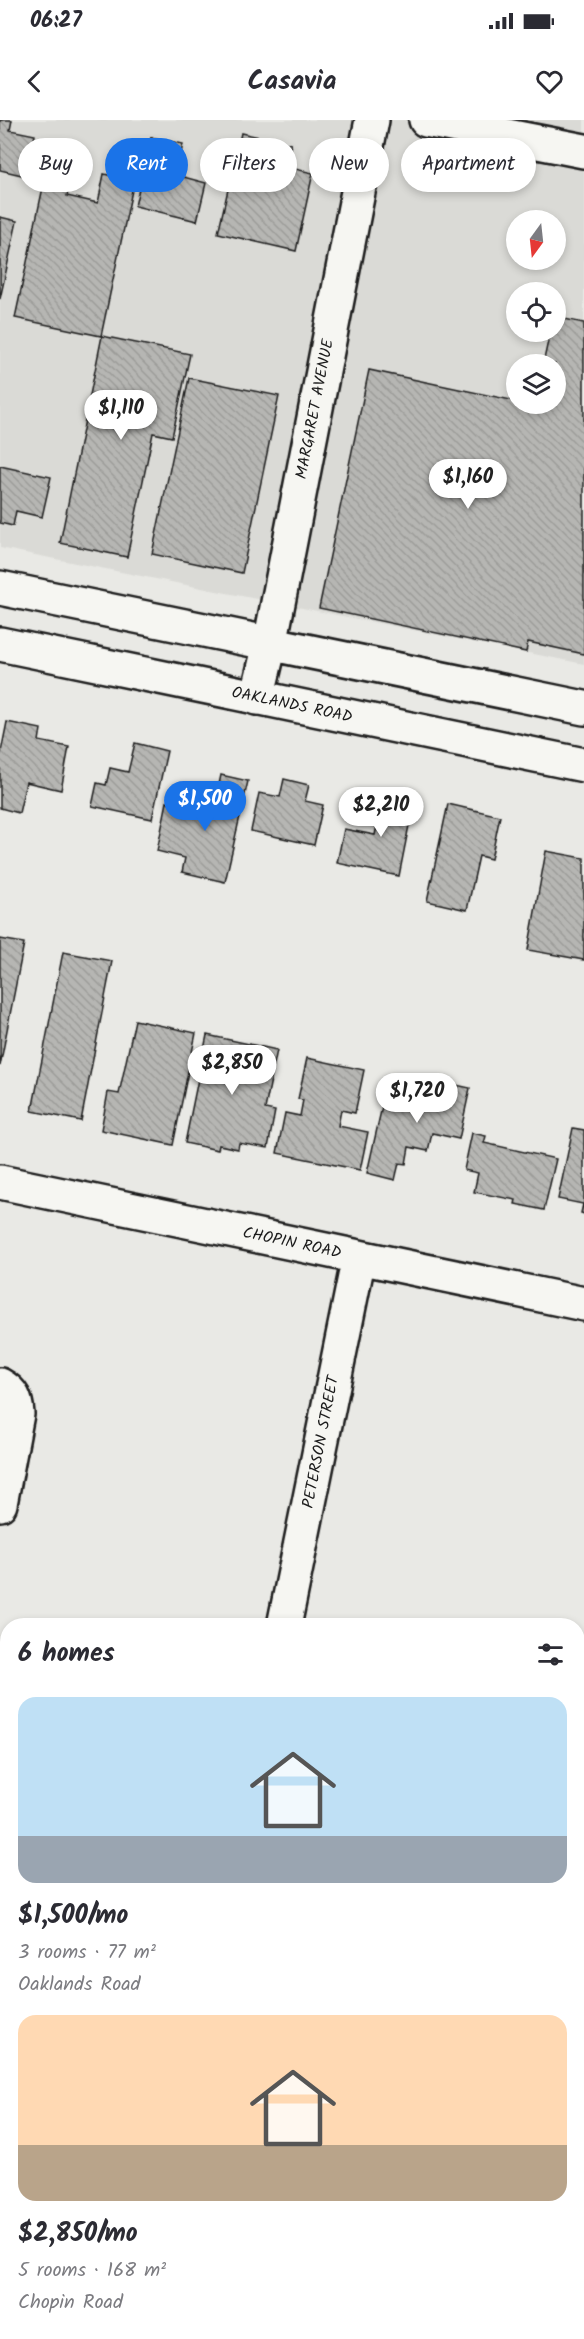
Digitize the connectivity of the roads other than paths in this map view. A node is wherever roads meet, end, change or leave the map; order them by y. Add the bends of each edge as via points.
1 (372, 120) edge
2 (426, 120) edge
3 (584, 151) edge
4 (0, 588) edge
5 (0, 644) edge
6 (270, 644) junction
7 (257, 698) junction
8 (584, 708) edge
9 (584, 765) edge
10 (0, 1182) edge
11 (359, 1257) junction
12 (584, 1304) edge
13 (0, 1385) edge
14 (0, 1504) edge
15 (286, 1618) edge

1 - 6 street, MARGARET AVENUE
2 - 3 street
4 - 6 street
5 - 7 street, OAKLANDS ROAD
6 - 7 street, MARGARET AVENUE
6 - 8 street
7 - 9 street, OAKLANDS ROAD
10 - 11 street, CHOPIN ROAD
11 - 12 street, CHOPIN ROAD
11 - 15 street, PETERSON STREET
13 - 14 street via 12,1394 17,1414

